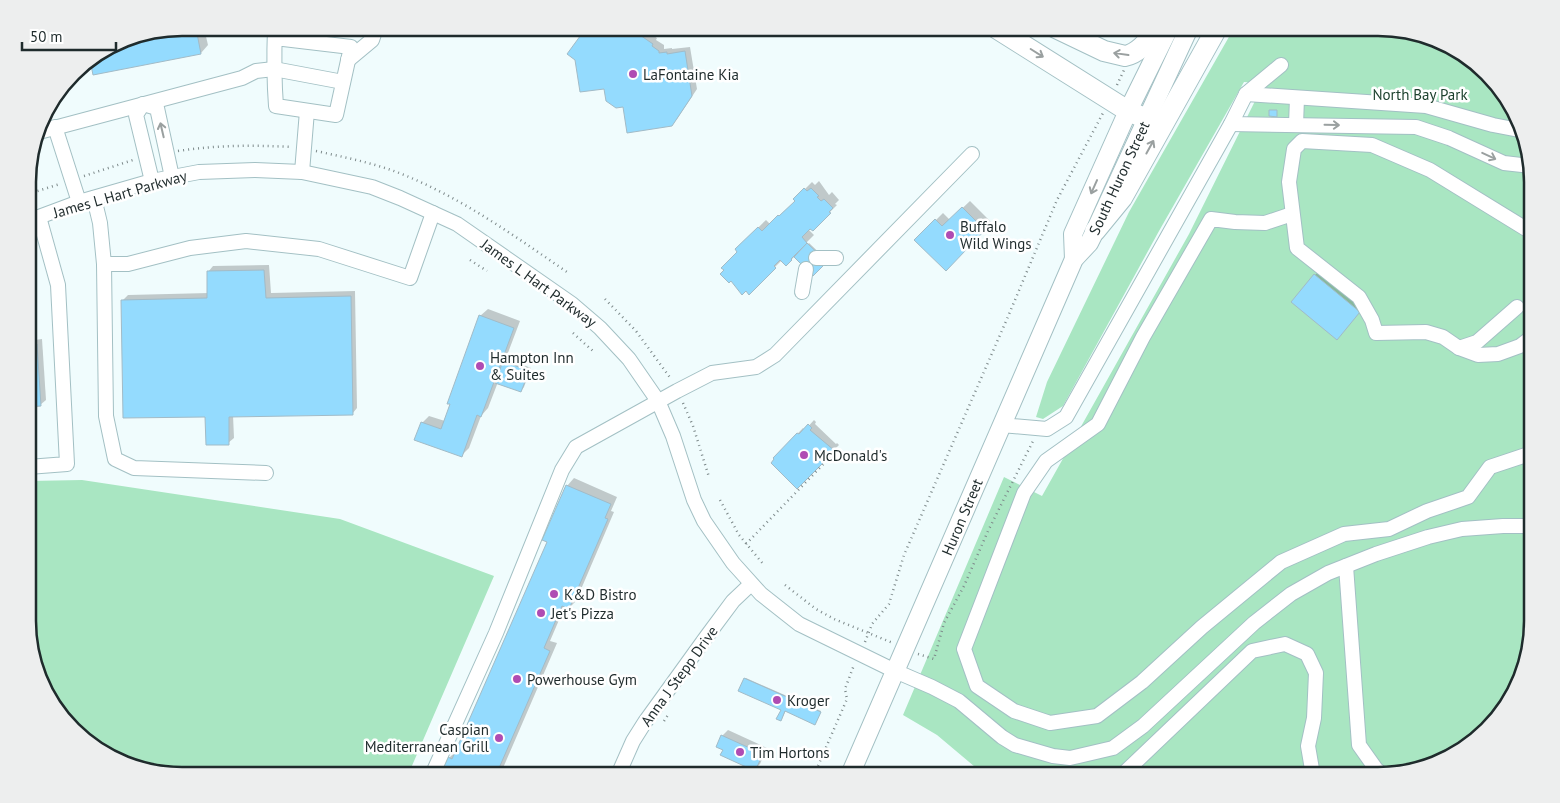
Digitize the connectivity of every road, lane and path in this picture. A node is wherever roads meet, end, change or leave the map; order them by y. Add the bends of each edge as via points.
1 (275, 36) edge
2 (291, 36) edge
3 (373, 36) edge
4 (1009, 36) edge
5 (1073, 36) edge
6 (1151, 36) edge
7 (1165, 36) edge
8 (1185, 36) edge
9 (1213, 36) edge
10 (348, 60) junction
11 (1281, 65) dead end
12 (274, 69) junction
13 (1124, 71) dead end
14 (343, 82) junction
15 (1116, 88) dead end
16 (1246, 94) junction
17 (1297, 98) junction
18 (144, 104) junction
19 (307, 111) junction
20 (1128, 111) junction
21 (1103, 112) dead end
22 (1147, 119) junction
23 (1231, 124) junction
24 (1296, 125) junction
25 (55, 128) junction
26 (1514, 129) edge
27 (46, 130) edge
28 (293, 147) dead end
29 (310, 150) dead end
30 (174, 151) dead end
31 (972, 154) dead end
32 (140, 158) dead end
33 (1523, 165) edge
34 (302, 172) junction
35 (82, 176) dead end
36 (172, 177) junction
37 (152, 181) junction
38 (64, 183) dead end
39 (37, 191) edge
40 (94, 198) junction
41 (79, 202) junction
42 (433, 213) junction
43 (1292, 214) junction
44 (37, 218) edge
45 (1524, 228) edge
46 (37, 229) edge
47 (1095, 231) junction
48 (816, 258) dead end
49 (836, 258) dead end
50 (1074, 259) junction
51 (470, 260) dead end
52 (104, 264) junction
53 (806, 269) dead end
54 (487, 271) dead end
55 (567, 272) dead end
56 (802, 292) dead end
57 (605, 299) dead end
58 (1517, 307) dead end
59 (573, 333) dead end
60 (1524, 343) edge
61 (1459, 348) junction
62 (594, 352) dead end
63 (671, 379) dead end
64 (658, 402) junction
65 (683, 403) dead end
66 (1001, 425) junction
67 (1039, 429) junction
68 (838, 449) dead end
69 (1524, 456) edge
70 (36, 466) edge
71 (266, 473) dead end
72 (710, 477) dead end
73 (720, 500) dead end
74 (1524, 526) edge
75 (746, 544) junction
76 (764, 565) dead end
77 (1346, 566) junction
78 (750, 584) junction
79 (786, 585) dead end
80 (868, 634) junction
81 (878, 636) dead end
82 (867, 638) dead end
83 (930, 658) dead end
84 (852, 670) dead end
85 (896, 671) junction
86 (668, 715) dead end
87 (664, 721) dead end
88 (818, 766) edge
89 (854, 766) edge
90 (1131, 766) edge
91 (1311, 766) edge
92 (1374, 766) edge
93 (436, 767) edge
94 (622, 767) edge

1 - 12 street
2 - 10 street via 351,47
3 - 10 street
4 -> 20 highway
6 -> 5 highway via 1140,49 1126,56
7 - 20 main road, South Huron Street
8 - 22 main road, South Huron Street
47 -> 9 highway via 1122,198
10 - 14 street
11 - 16 street
12 - 14 street
12 - 18 street via 256,71 242,78
12 - 19 street via 276,106
13 - 15 path
14 - 19 street via 336,115
16 - 17 street
16 - 23 street
17 - 24 street
17 - 26 street via 1426,106
18 - 25 street
36 -> 18 street via 157,108
18 - 37 street via 136,114
19 - 34 street
20 - 22 highway
20 -> 50 main road, South Huron Street via 1073,234
21 - 80 path via 1057,200 904,555 889,604
22 - 47 main road, South Huron Street
23 - 24 street
23 - 67 street via 1066,417 1047,429
24 -> 33 street via 1416,127 1504,163
25 - 27 street
25 - 41 street
28 - 30 path via 238,145
29 - 55 path via 383,167 417,180 481,214
31 - 64 street via 775,355 756,368 712,373
32 - 35 path
34 - 36 street, James L Hart Parkway via 199,172
34 - 42 street, James L Hart Parkway via 372,188
36 - 37 street, James L Hart Parkway
37 - 40 street, James L Hart Parkway
38 - 39 path
40 - 41 street, James L Hart Parkway
40 - 52 street
41 - 44 street, James L Hart Parkway
42 - 52 street via 410,278 319,250 246,241 190,248 128,264
42 - 64 street, James L Hart Parkway via 457,224 572,304 629,359
43 - 45 street via 1291,160 1294,149 1302,141 1372,145 1430,170
43 - 61 street via 1297,248 1359,297 1376,333 1426,332 1444,337
43 - 69 street via 1265,223 1211,219 1143,337 1098,424 1046,461 1024,493 964,649 977,686 1014,711 1050,723 1097,716 1142,682 1281,562 1344,534 1389,529 1468,497 1490,467
46 - 70 street via 58,285 67,464
47 - 50 main road, South Huron Street
48 - 49 street
50 - 66 main road, Huron Street
51 - 54 path
52 - 71 street via 106,416 115,459 134,468
53 - 56 street
57 - 63 path via 636,331
58 - 61 street via 1477,342
59 - 62 path
60 - 61 street via 1498,354 1478,355
64 - 78 street, James L Hart Parkway via 704,521
64 - 93 street via 576,447 562,470 500,625
65 - 72 path
66 - 67 street
66 - 85 main road, Huron Street
67 - 83 path via 944,623 934,659
68 - 75 path
73 - 75 path
74 - 77 street, James L Hart Parkway via 1462,529 1428,536
75 - 76 path
77 - 85 street, James L Hart Parkway via 1291,594 1254,623 1143,726 1113,748 1087,755 1053,756 1015,745 959,701
77 - 92 street via 1359,746
78 - 85 street, James L Hart Parkway via 799,624
78 - 94 street, Anna J Stepp Drive via 706,636 645,722
79 - 80 path via 828,616
80 - 81 path
80 - 82 path
84 - 88 path via 844,689 847,700
85 - 89 main road, Huron Street
86 - 87 path
90 - 91 street via 1252,651 1285,644 1308,654 1316,673 1314,718 1308,746

